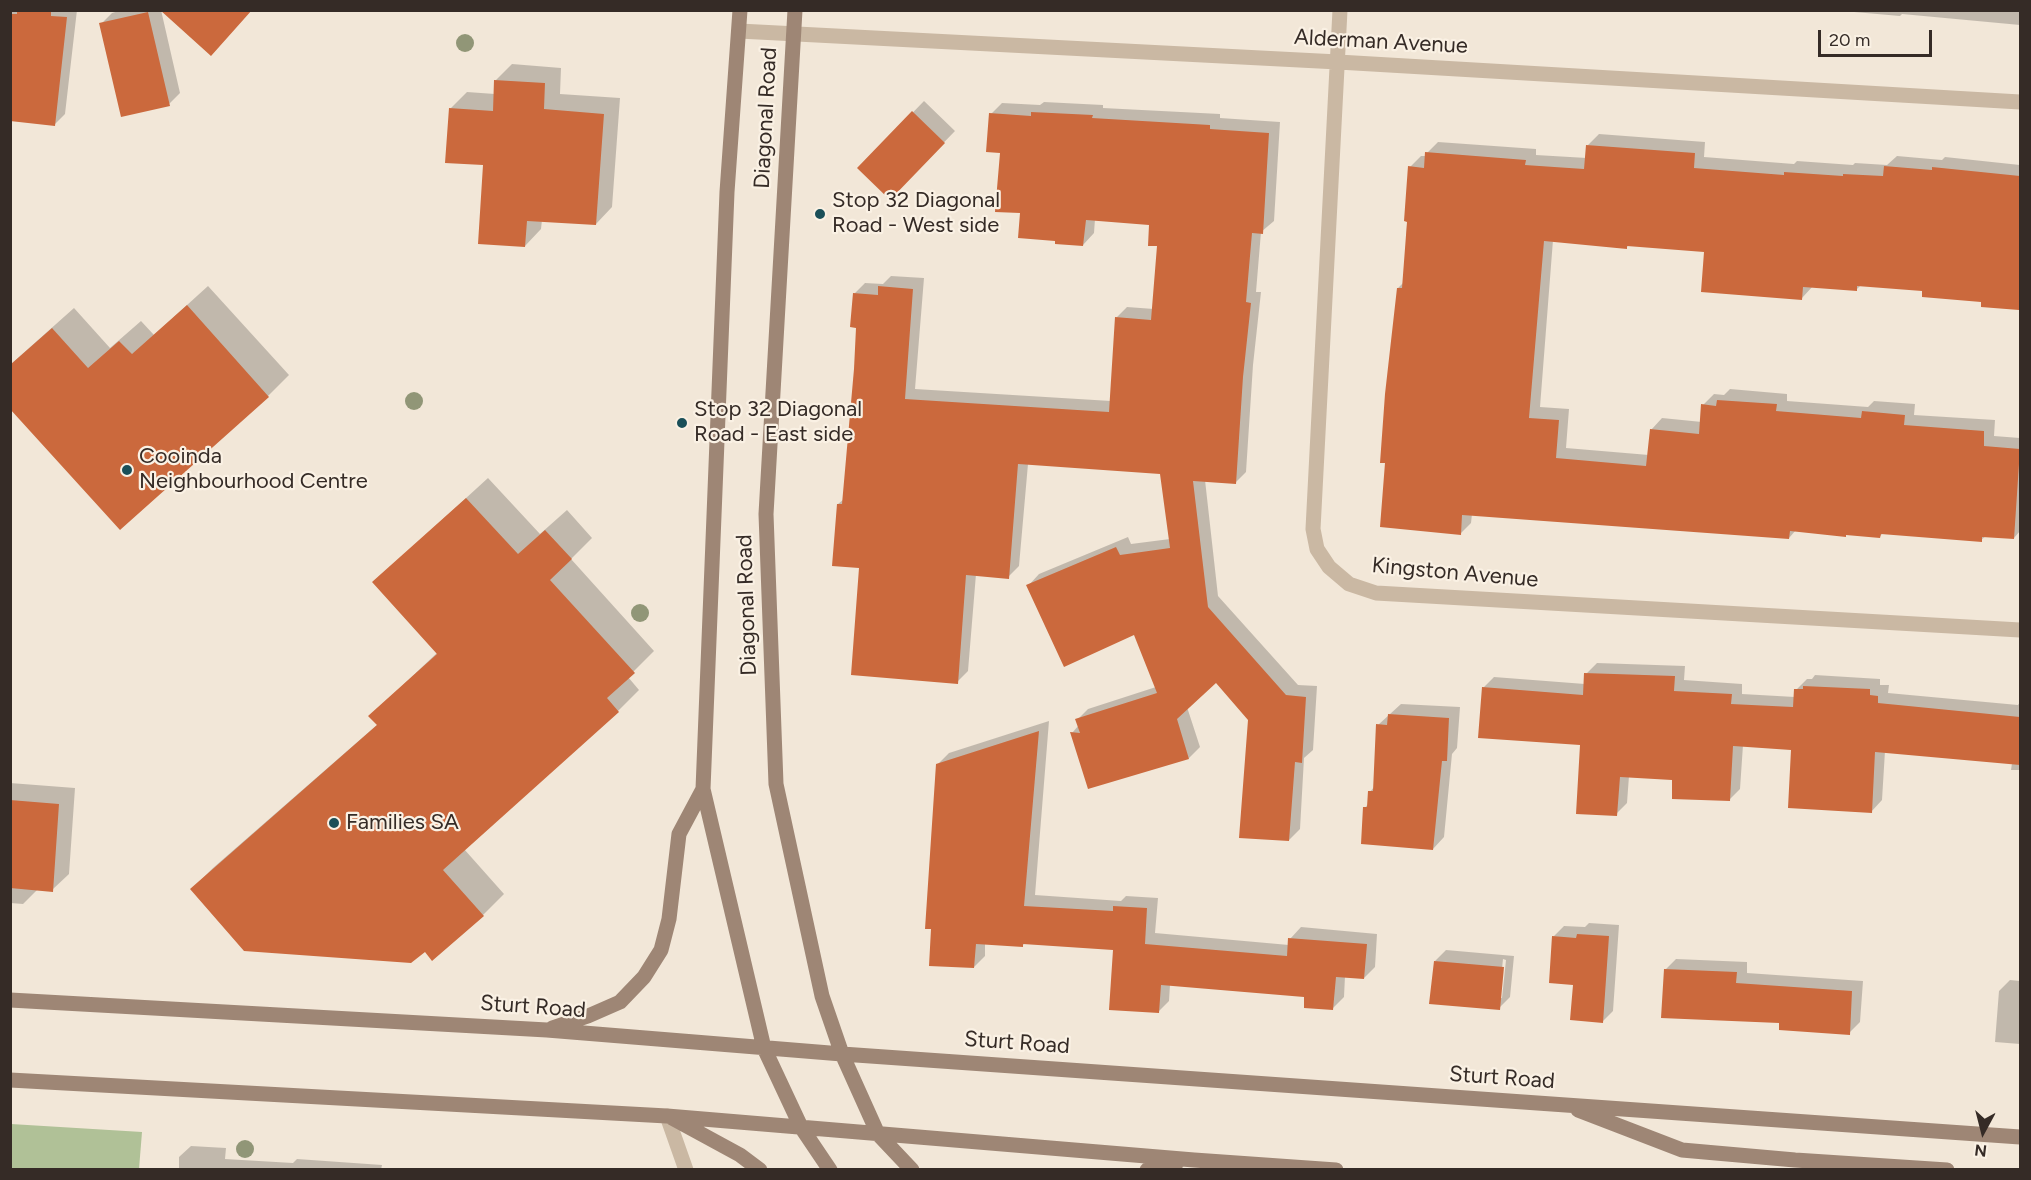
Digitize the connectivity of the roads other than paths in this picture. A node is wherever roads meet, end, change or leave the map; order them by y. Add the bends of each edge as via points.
1 (740, 10) edge
2 (795, 10) edge
3 (1340, 10) edge
4 (739, 31) junction
5 (794, 33) junction
6 (1338, 62) junction
7 (2020, 102) edge
8 (2020, 630) edge
9 (703, 789) junction
10 (10, 1000) edge
11 (547, 1030) junction
12 (764, 1048) junction
13 (842, 1054) junction
14 (10, 1080) edge
15 (1564, 1105) junction
16 (667, 1116) junction
17 (801, 1127) junction
18 (878, 1134) junction
19 (2020, 1137) edge
20 (1194, 1160) junction
21 (686, 1170) edge
22 (760, 1170) edge
23 (830, 1170) edge
24 (912, 1170) edge
25 (1147, 1170) edge
26 (1336, 1170) edge
27 (1947, 1170) edge

1 - 4 main road, Diagonal Road
2 - 5 main road, Diagonal Road
3 - 6 street, Kingston Avenue
4 - 5 street, Alderman Avenue
4 - 9 main road, Diagonal Road via 727,192
5 - 6 street, Alderman Avenue
5 - 13 main road, Diagonal Road via 766,513 776,784 822,996
6 - 7 street, Alderman Avenue
6 - 8 street, Kingston Avenue via 1313,529 1317,549 1329,567 1349,584 1376,593
9 - 11 main road via 679,834 669,919 661,950 644,977 620,1002
9 - 12 main road, Diagonal Road
10 - 11 main road, Sturt Road
11 - 12 main road, Sturt Road
12 - 13 main road, Sturt Road
12 - 17 main road, Diagonal Road
13 - 15 main road, Sturt Road
13 - 18 main road, Diagonal Road
14 - 16 main road
15 - 19 main road, Sturt Road
15 - 27 main road via 1682,1150
16 - 17 main road
16 - 21 street
16 - 22 main road
17 - 18 main road
17 - 23 main road, Diagonal Road
18 - 20 main road
18 - 24 main road, Diagonal Road
20 - 25 main road
20 - 26 main road

